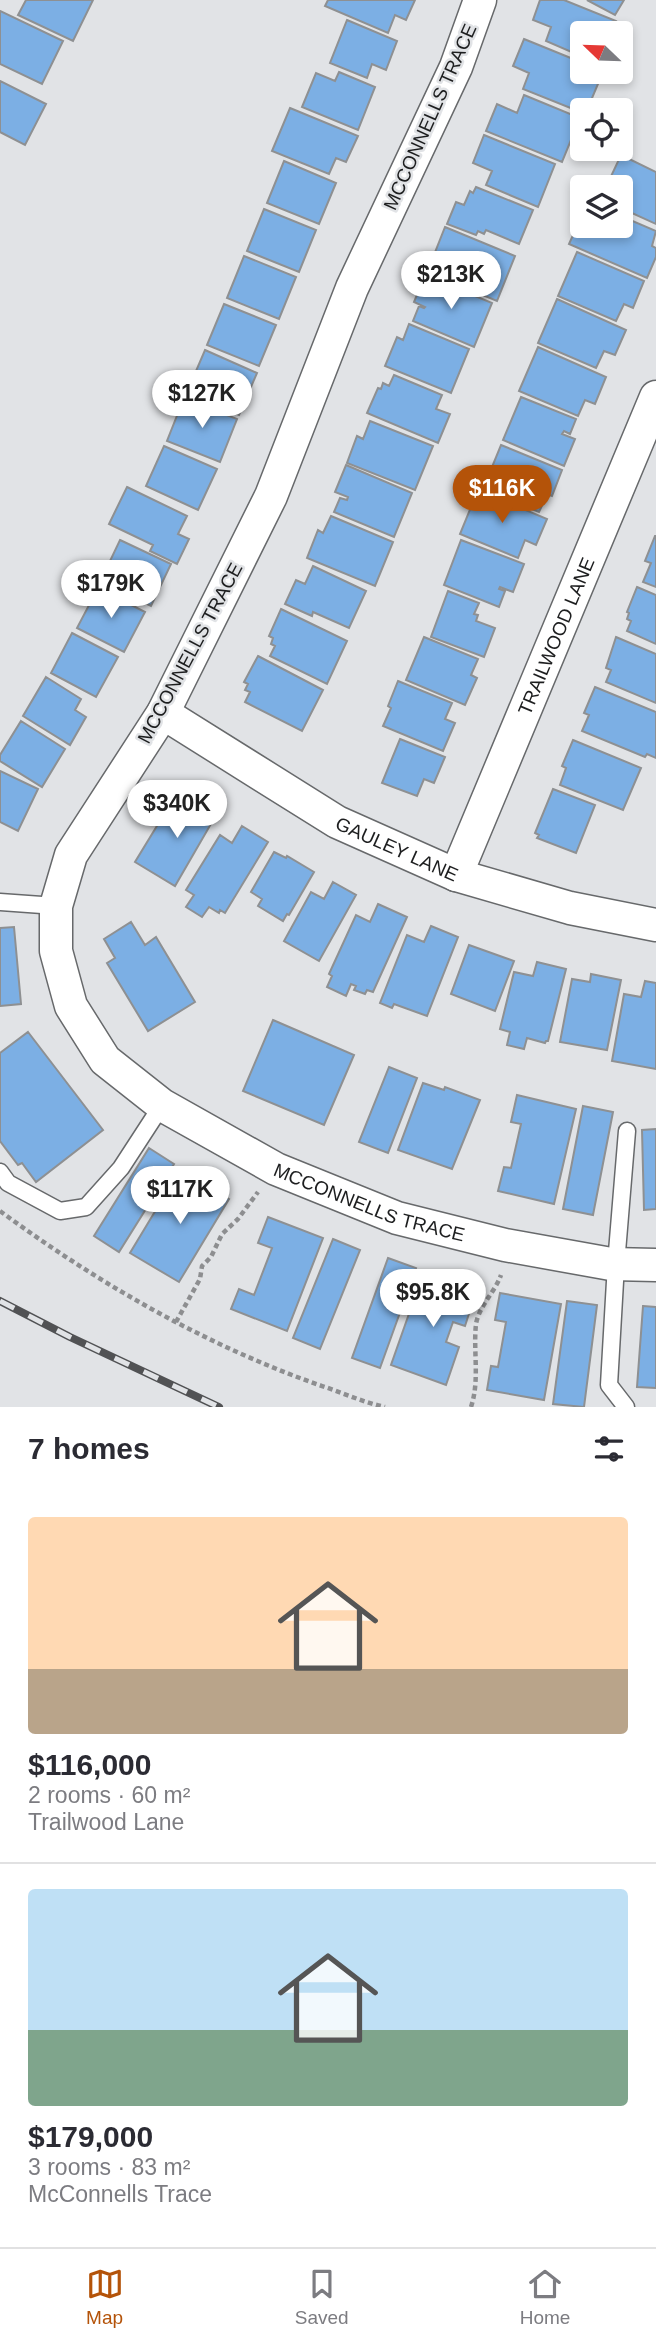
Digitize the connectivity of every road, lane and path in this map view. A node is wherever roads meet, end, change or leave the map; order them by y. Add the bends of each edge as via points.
1 (480, 0) edge
2 (656, 397) edge
3 (163, 713) junction
4 (456, 875) junction
5 (0, 902) edge
6 (55, 906) junction
7 (656, 925) edge
8 (162, 1105) junction
9 (627, 1130) dead end
10 (276, 1169) junction
11 (0, 1172) edge
12 (0, 1211) edge
13 (505, 1245) junction
14 (616, 1264) junction
15 (656, 1265) edge
16 (176, 1322) junction
17 (385, 1407) edge
18 (471, 1407) edge
19 (626, 1407) edge

1 - 3 street, MCCONNELLS TRACE via 456,67 352,288 271,496
2 - 4 street, TRAILWOOD LANE
3 - 4 street, GAULEY LANE via 337,822
3 - 6 street, MCCONNELLS TRACE via 71,855
4 - 7 street, GAULEY LANE via 570,908
5 - 6 lane
6 - 8 street, MCCONNELLS TRACE via 56,951 71,1006 105,1060
8 - 10 street, MCCONNELLS TRACE
8 - 11 lane via 121,1168 86,1207 60,1210 8,1182
9 - 14 lane
10 - 13 street, MCCONNELLS TRACE via 397,1218
10 - 16 path via 222,1234
12 - 16 path via 97,1279
13 - 14 street, MCCONNELLS TRACE
13 - 18 path via 496,1289 476,1322
14 - 15 street, MCCONNELLS TRACE
14 - 19 lane via 609,1385
16 - 17 path via 276,1370

